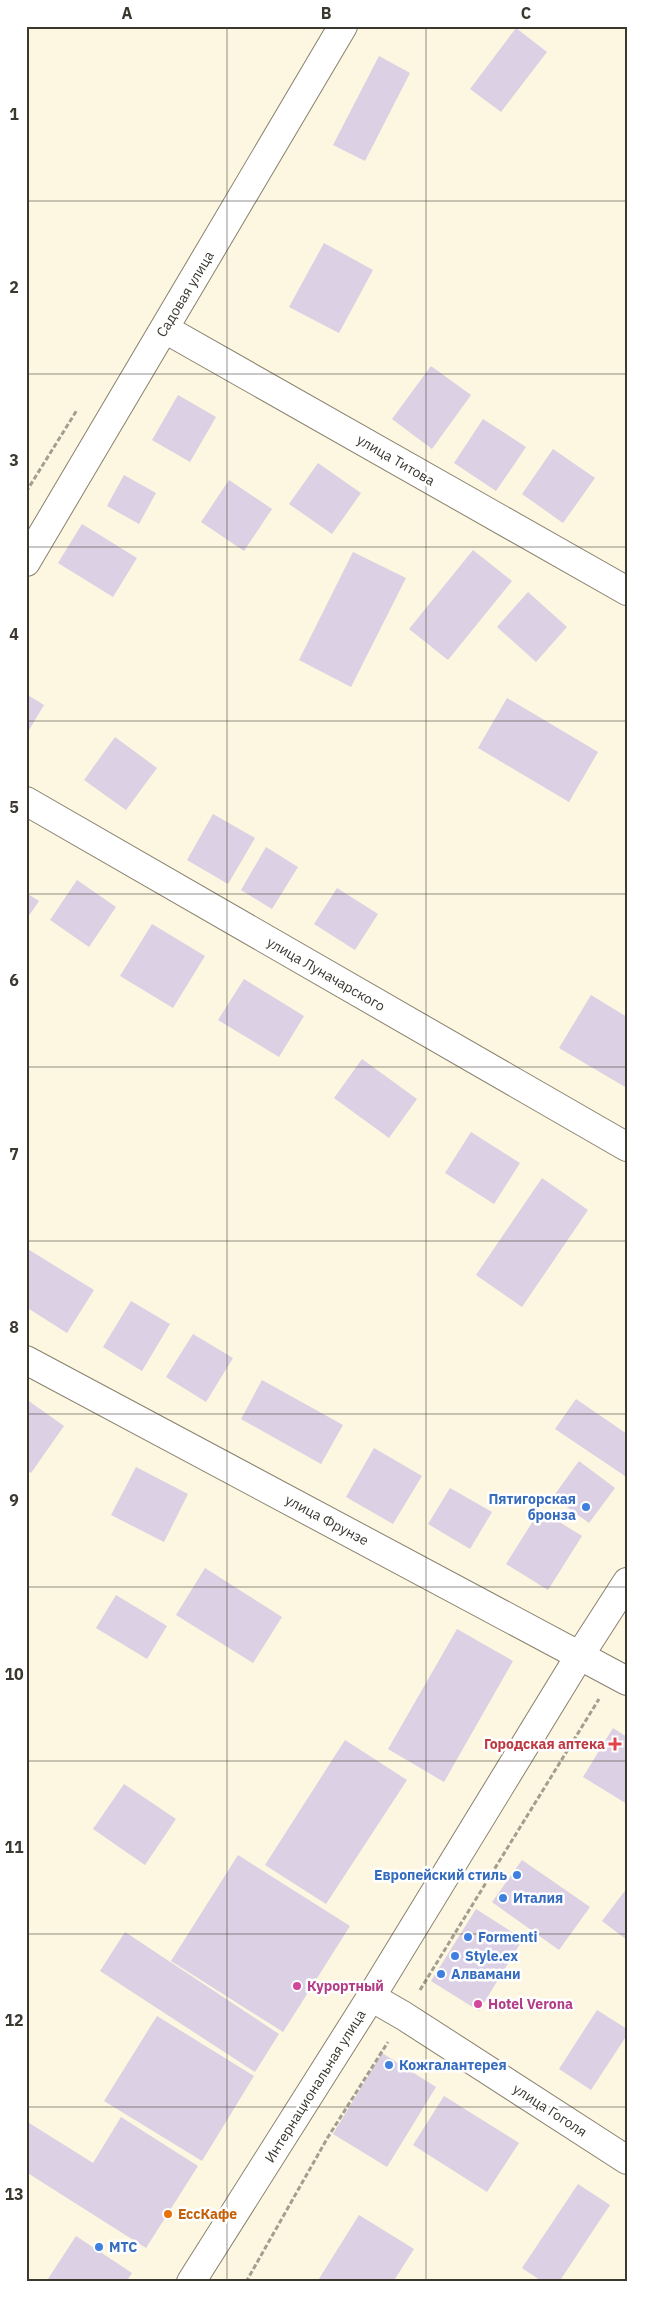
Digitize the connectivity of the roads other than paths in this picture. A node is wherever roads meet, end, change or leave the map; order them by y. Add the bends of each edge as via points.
1 (344, 26) edge
2 (165, 328) junction
3 (26, 562) edge
4 (627, 592) edge
5 (26, 801) edge
6 (627, 1147) edge
7 (26, 1360) edge
8 (627, 1582) edge
9 (580, 1655) junction
10 (621, 1677) edge
11 (371, 1997) junction
12 (627, 2160) edge
13 (191, 2282) edge

1 - 2 street, Садовая улица
2 - 3 street, Садовая улица
2 - 4 street, улица Титова
5 - 6 street, улица Луначарского
7 - 9 street, улица Фрунзе
8 - 9 street, Интернациональная улица
9 - 10 street, улица Фрунзе
9 - 11 street, Интернациональная улица
11 - 12 street, улица Гоголя
11 - 13 street, Интернациональная улица

